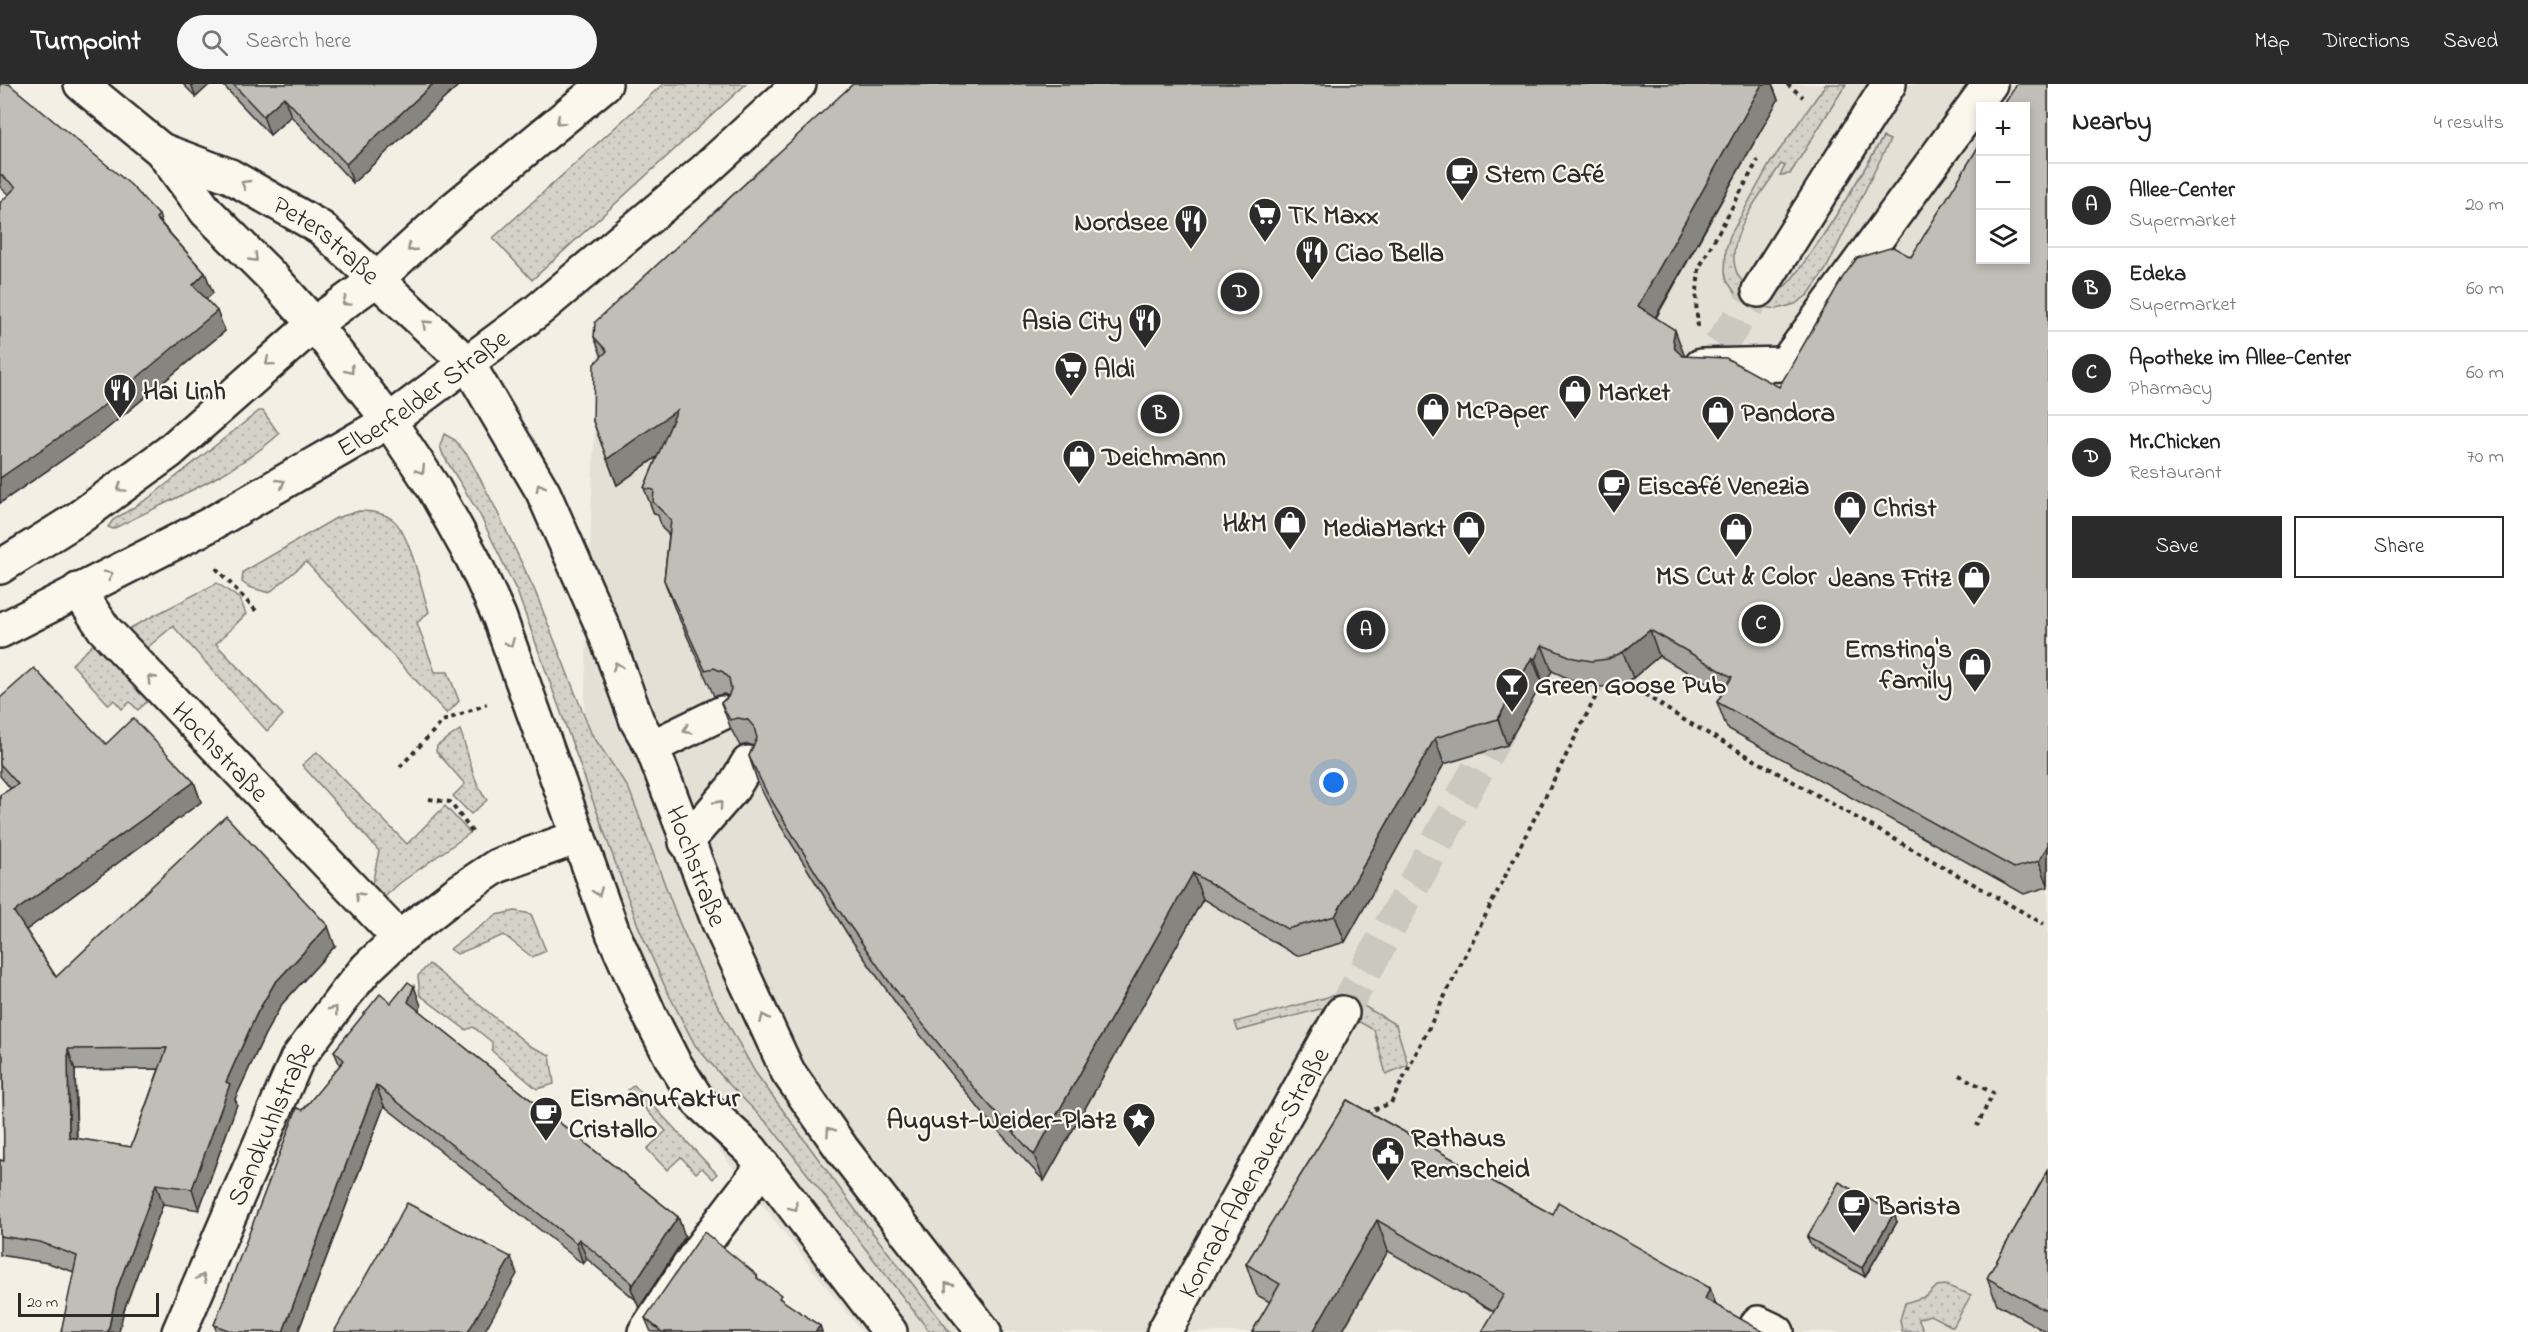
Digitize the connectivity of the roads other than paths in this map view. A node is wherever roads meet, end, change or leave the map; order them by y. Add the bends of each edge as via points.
1 (81, 84) edge
2 (605, 84) edge
3 (798, 84) edge
4 (1889, 84) edge
5 (1990, 84) edge
6 (161, 150) junction
7 (377, 279) junction
8 (1759, 290) tunnel mouth
9 (314, 324) junction
10 (468, 364) junction
11 (1701, 366) edge
12 (389, 421) junction
13 (0, 567) edge
14 (78, 590) junction
15 (0, 631) edge
16 (722, 713) dead end
17 (652, 747) junction
18 (748, 763) dead end
19 (578, 837) junction
20 (686, 842) junction
21 (399, 938) junction
22 (1342, 1013) tunnel mouth
23 (763, 1166) junction
24 (179, 1332) edge
25 (645, 1332) edge
26 (890, 1332) edge
27 (984, 1332) edge
28 (1164, 1332) edge

1 - 6 street, Peterstraße
2 -> 7 street via 450,212
3 - 10 street, Elberfelder Straße via 660,208
4 - 8 street
5 - 11 street via 1785,364
7 -> 6 street, Peterstraße via 321,228 230,176
6 -> 9 street, Peterstraße via 206,211
7 -> 9 street
10 -> 7 street, Peterstraße
9 -> 12 street
9 -> 13 street via 162,458 77,519
10 - 12 street, Elberfelder Straße
17 -> 10 street, Hochstraße via 637,721 604,630 543,492
14 -> 12 street, Elberfelder Straße via 211,524
12 -> 19 street via 433,487 499,616
14 - 15 street, Elberfelder Straße
21 -> 14 street, Hochstraße via 104,629
16 -> 17 street
17 - 20 street, Hochstraße
20 -> 18 street via 734,788
19 - 21 street via 497,866
19 -> 23 street via 614,933 673,1061 699,1102
27 -> 20 street, Hochstraße via 842,1149 788,1072 718,923
24 -> 21 street, Sandkuhlstraße via 297,1059 367,968
22 - 28 street, Konrad-Adenauer-Straße
23 - 25 street via 700,1249
23 -> 26 street

